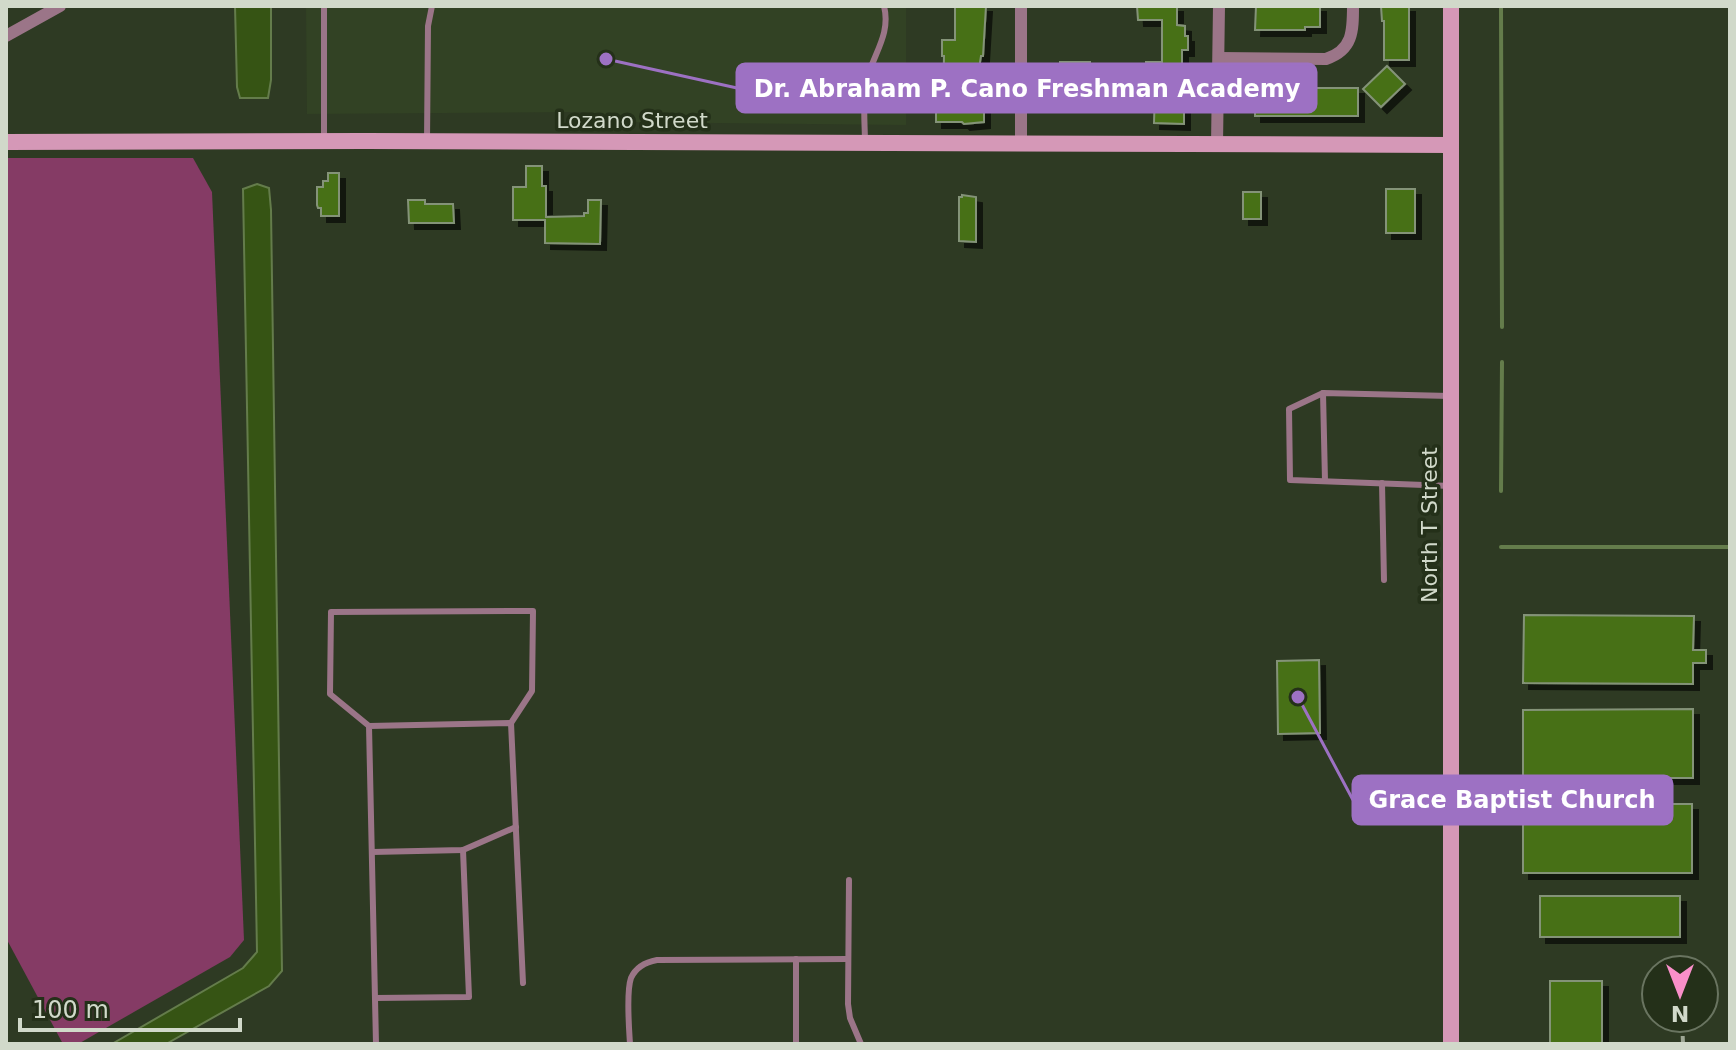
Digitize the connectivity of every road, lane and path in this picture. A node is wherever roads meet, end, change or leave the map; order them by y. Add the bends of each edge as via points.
1 (60, 6) edge
2 (324, 6) edge
3 (432, 6) edge
4 (884, 6) edge
5 (1021, 6) edge
6 (1219, 6) edge
7 (1353, 6) edge
8 (1451, 6) edge
9 (6, 36) edge
10 (1219, 58) junction
11 (324, 141) junction
12 (427, 141) junction
13 (6, 142) edge
14 (865, 143) junction
15 (1021, 143) junction
16 (1217, 144) junction
17 (1451, 145) junction
18 (1323, 393) junction
19 (1451, 396) junction
20 (1325, 481) junction
21 (1382, 483) junction
22 (1451, 486) junction
23 (1384, 580) dead end
24 (511, 723) junction
25 (369, 726) junction
26 (516, 827) junction
27 (463, 850) junction
28 (372, 852) junction
29 (849, 880) dead end
30 (796, 959) junction
31 (848, 959) junction
32 (523, 983) dead end
33 (375, 998) junction
34 (376, 1044) edge
35 (630, 1044) edge
36 (796, 1044) edge
37 (861, 1044) edge
38 (1451, 1044) edge

1 - 9 street
2 - 11 lane
3 - 12 lane
4 - 14 lane via 883,37 866,81
5 - 15 street
6 - 10 street
7 - 10 street via 1351,36 1338,55
8 - 17 street, North T Street
10 - 16 street
11 - 12 street, Lozano Street
11 - 13 street, Lozano Street
12 - 14 street, Lozano Street
14 - 15 street, Lozano Street
15 - 16 street, Lozano Street
16 - 17 street, Lozano Street
17 - 19 street, North T Street
18 - 19 lane
18 - 20 lane
18 - 20 lane via 1289,409 1290,480
19 - 22 street, North T Street
20 - 21 lane
21 - 22 lane
21 - 23 lane
22 - 38 street, North T Street
24 - 25 lane
24 - 25 lane via 532,691 533,611 331,612 330,694
24 - 26 lane
25 - 28 lane
26 - 27 lane
26 - 32 lane
27 - 28 lane
27 - 33 lane via 469,997
28 - 33 lane
29 - 31 lane
30 - 31 lane
30 - 35 lane via 646,962 631,979
30 - 36 lane
31 - 37 lane via 850,1018
33 - 34 lane

